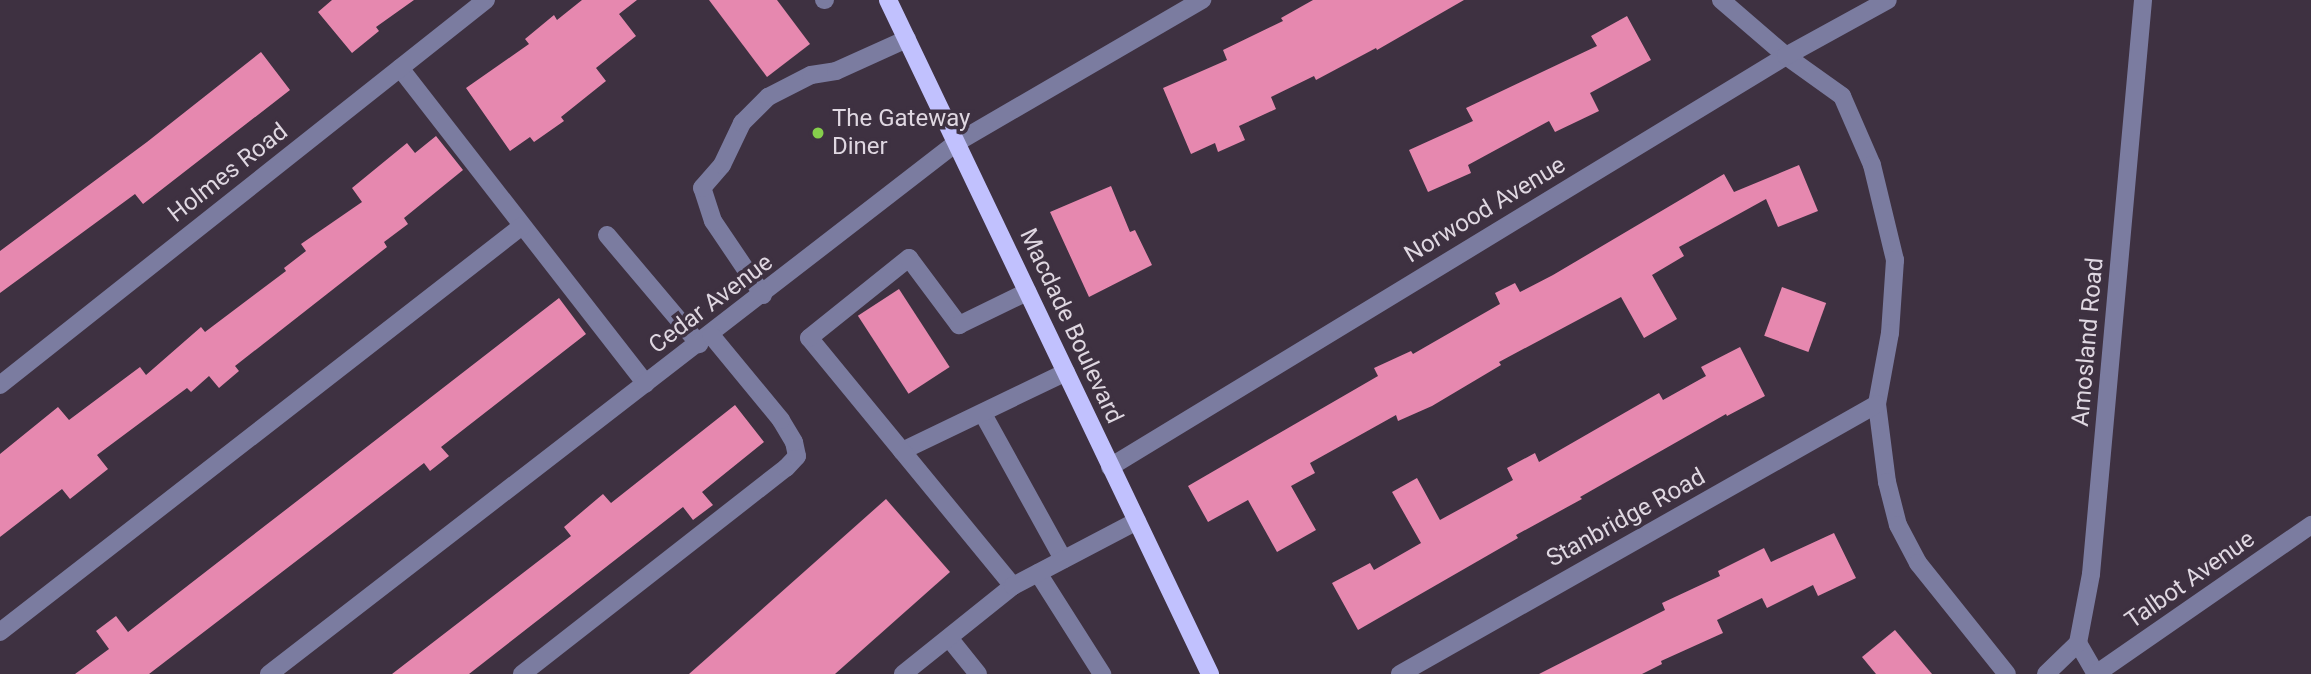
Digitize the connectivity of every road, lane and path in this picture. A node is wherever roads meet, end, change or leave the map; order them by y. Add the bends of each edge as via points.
1 (486, 0) edge
2 (888, 0) edge
3 (1202, 0) edge
4 (1721, 0) edge
5 (1888, 0) edge
6 (2143, 0) edge
7 (906, 38) junction
8 (1786, 56) junction
9 (400, 68) junction
10 (956, 143) junction
11 (522, 226) junction
12 (607, 235) dead end
13 (1027, 292) junction
14 (763, 295) junction
15 (705, 339) junction
16 (1066, 372) junction
17 (646, 384) junction
18 (0, 385) edge
19 (1877, 404) junction
20 (983, 414) junction
21 (902, 451) junction
22 (1110, 467) junction
23 (1137, 521) junction
24 (2311, 526) edge
25 (1063, 559) junction
26 (1038, 573) junction
27 (1013, 586) junction
28 (0, 632) edge
29 (949, 638) junction
30 (2078, 643) junction
31 (269, 674) edge
32 (522, 674) edge
33 (903, 674) edge
34 (978, 674) edge
35 (1102, 674) edge
36 (1210, 674) edge
37 (1400, 674) edge
38 (2007, 674) edge
39 (2046, 674) edge
40 (2096, 674) edge

1 - 9 street, Holmes Road
2 - 7 main road, Macdade Boulevard
3 - 10 street, Cedar Avenue
4 - 8 street
5 - 8 street, Norwood Avenue
6 - 30 street, Amosland Road via 2091,574
7 - 10 main road, Macdade Boulevard
7 - 14 street via 768,96 741,123 722,165 702,188 713,220
8 - 19 street via 1842,96 1872,165 1895,260 1890,333
8 - 22 street, Norwood Avenue
9 - 11 street
9 - 18 street, Holmes Road
10 - 13 main road, Macdade Boulevard
10 - 14 street, Cedar Avenue
11 - 17 street
11 - 28 street
12 - 15 street
13 - 16 main road, Macdade Boulevard
13 - 21 street via 959,325 909,258 809,338
14 - 15 street, Cedar Avenue
15 - 17 street, Cedar Avenue
15 - 32 street via 781,420 797,456
16 - 20 street
16 - 22 main road, Macdade Boulevard
17 - 31 street, Cedar Avenue
19 - 37 street, Stanbridge Road
19 - 38 street via 1898,525 1917,564
20 - 21 street
20 - 25 street
21 - 27 street
22 - 23 main road, Macdade Boulevard
23 - 25 street
23 - 36 main road, Macdade Boulevard
24 - 40 street, Talbot Avenue
25 - 26 street
26 - 27 street
26 - 35 street
27 - 29 street
29 - 33 street
29 - 34 street
30 - 39 street
30 - 40 street

